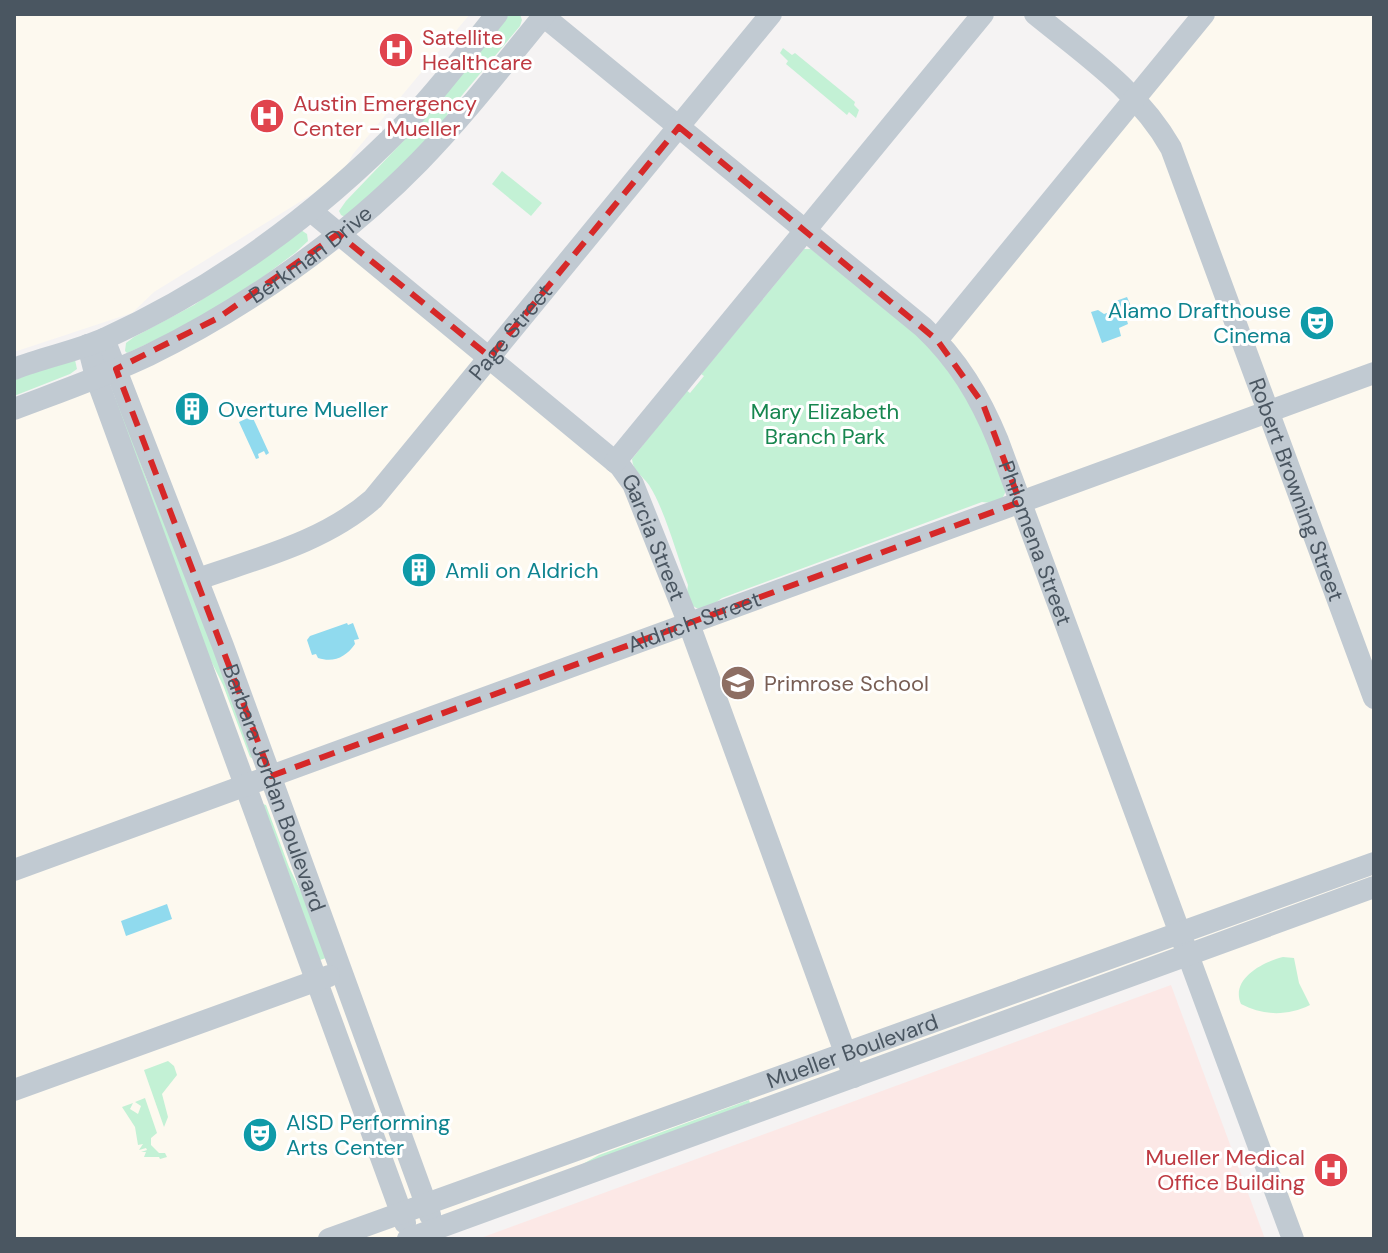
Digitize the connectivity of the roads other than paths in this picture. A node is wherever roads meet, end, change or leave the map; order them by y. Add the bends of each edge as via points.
1 (497, 14) edge
2 (771, 14) edge
3 (983, 14) edge
4 (1035, 14) edge
5 (1204, 14) edge
6 (543, 15) edge
7 (1135, 98) junction
8 (679, 127) junction
9 (311, 211) junction
10 (805, 231) junction
11 (338, 234) junction
12 (937, 340) junction
13 (96, 342) junction
14 (490, 357) junction
15 (14, 369) edge
16 (106, 373) junction
17 (1374, 373) edge
18 (14, 409) edge
19 (1269, 411) junction
20 (615, 462) junction
21 (1020, 502) junction
22 (198, 579) junction
23 (689, 624) junction
24 (1374, 698) edge
25 (271, 776) junction
26 (244, 785) junction
27 (1374, 863) edge
28 (14, 870) edge
29 (1374, 887) edge
30 (1183, 945) junction
31 (342, 972) junction
32 (316, 981) junction
33 (845, 1051) junction
34 (854, 1077) junction
35 (14, 1090) edge
36 (425, 1203) junction
37 (401, 1212) junction
38 (437, 1234) edge
39 (329, 1239) edge
40 (410, 1239) edge
41 (1293, 1239) edge

1 - 9 street, Berkman Drive via 406,124
2 - 8 street, Page Street
3 - 10 street
4 - 7 street, Robert Browning Street
5 - 7 street
6 - 8 street, Philomena Street
6 - 11 street, Berkman Drive via 420,162
7 - 12 street
7 - 19 street, Robert Browning Street via 1178,162
8 - 10 street, Philomena Street
8 - 14 street, Page Street
9 - 11 street, Garcia Street
9 - 13 street, Berkman Drive via 216,278
10 - 12 street, Philomena Street
10 - 20 street
11 - 14 street, Garcia Street
11 - 16 street, Berkman Drive via 218,318
12 - 21 street, Philomena Street via 983,404
13 - 15 street, Berkman Drive
13 - 16 street, Barbara Jordan Boulevard
14 - 20 street, Garcia Street
14 - 22 street, Page Street via 357,513 322,534
16 - 18 street, Berkman Drive
16 - 22 street, Barbara Jordan Boulevard
16 - 26 street, Barbara Jordan Boulevard
17 - 19 street, Aldrich Street
19 - 21 street, Aldrich Street
19 - 24 street, Robert Browning Street
20 - 23 street, Garcia Street via 640,497
21 - 23 street, Aldrich Street
21 - 30 street, Philomena Street
22 - 25 street, Barbara Jordan Boulevard
23 - 25 street, Aldrich Street
23 - 33 street, Garcia Street
25 - 26 street, Aldrich Street
25 - 31 street, Barbara Jordan Boulevard
26 - 28 street, Aldrich Street
26 - 32 street, Barbara Jordan Boulevard
27 - 30 street, Mueller Boulevard
29 - 30 street, Mueller Boulevard
30 - 33 street, Mueller Boulevard
30 - 34 street, Mueller Boulevard
30 - 41 street, Philomena Street
31 - 32 street
31 - 36 street, Barbara Jordan Boulevard
32 - 35 street
32 - 37 street, Barbara Jordan Boulevard
33 - 34 street, Garcia Street
33 - 36 street, Mueller Boulevard
34 - 38 street, Mueller Boulevard
36 - 37 street, Mueller Boulevard
36 - 38 street, Barbara Jordan Boulevard
37 - 39 street, Mueller Boulevard
37 - 40 street, Barbara Jordan Boulevard
38 - 40 street, Mueller Boulevard

